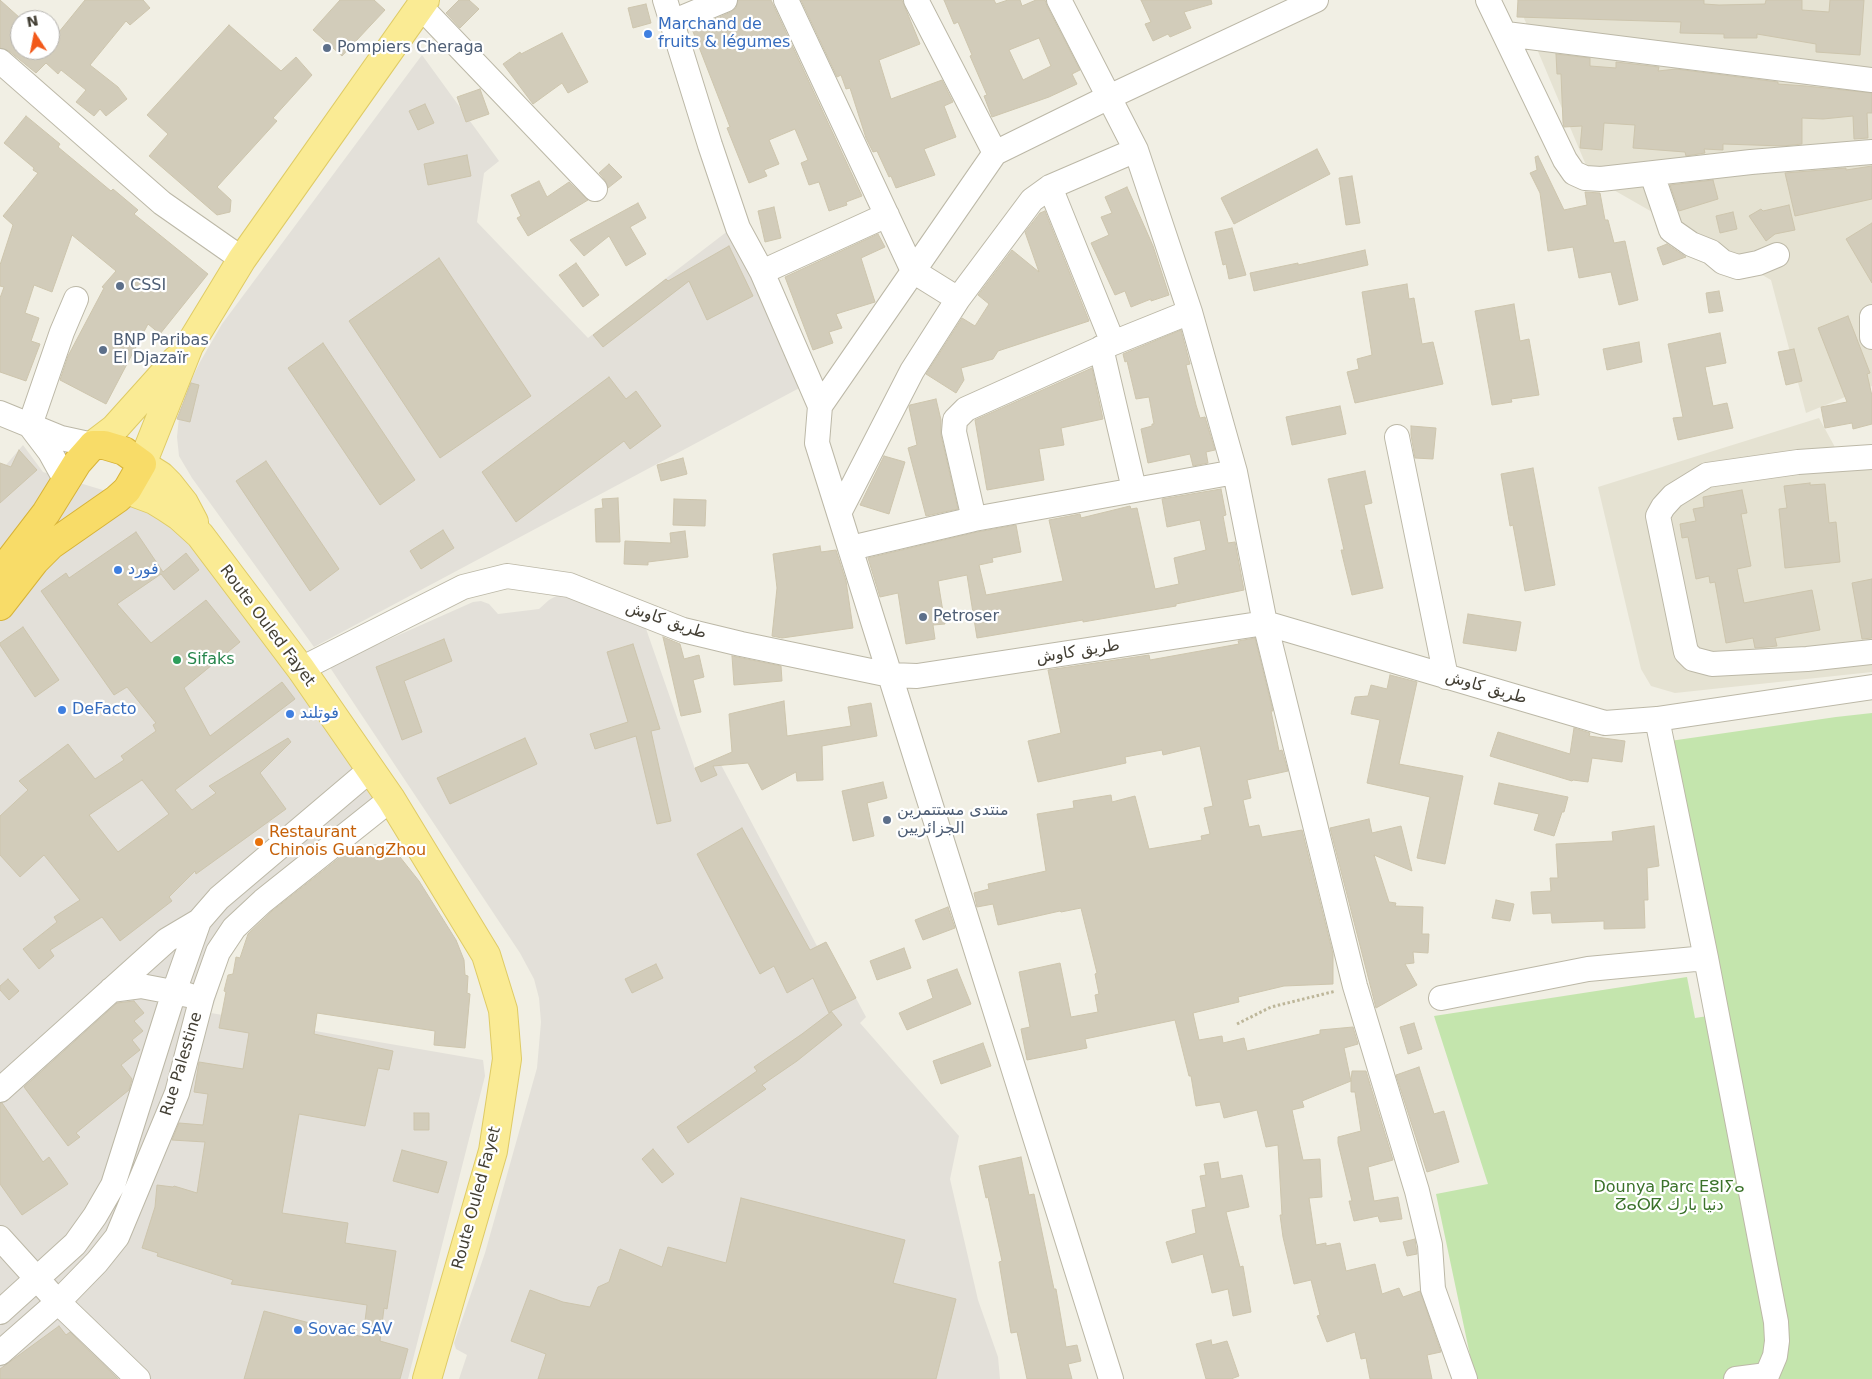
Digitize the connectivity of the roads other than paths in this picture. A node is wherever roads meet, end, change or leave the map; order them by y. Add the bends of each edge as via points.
1 (665, 0) edge
2 (725, 0) edge
3 (786, 0) edge
4 (916, 0) edge
5 (1059, 0) edge
6 (1316, 0) edge
7 (1488, 0) edge
8 (423, 3) edge
9 (672, 22) junction
10 (1506, 34) junction
11 (0, 61) edge
12 (1872, 80) edge
13 (1109, 97) junction
14 (1136, 150) junction
15 (1872, 152) edge
16 (995, 153) junction
17 (1652, 174) junction
18 (1050, 187) junction
19 (595, 189) dead end
20 (887, 215) junction
21 (1777, 255) dead end
22 (242, 259) junction
23 (913, 271) junction
24 (762, 272) junction
25 (76, 299) dead end
26 (958, 299) junction
27 (1190, 312) junction
28 (1872, 316) edge
29 (1872, 337) edge
30 (189, 346) junction
31 (1107, 346) junction
32 (820, 406) junction
33 (0, 413) edge
34 (30, 426) junction
35 (1397, 437) dead end
36 (93, 445) junction
37 (1872, 457) edge
38 (142, 464) junction
39 (1235, 472) junction
40 (66, 480) junction
41 (127, 490) junction
42 (1134, 490) junction
43 (839, 513) junction
44 (974, 519) junction
45 (200, 535) junction
46 (851, 548) junction
47 (0, 573) edge
48 (0, 606) edge
49 (1265, 622) junction
50 (1872, 652) edge
51 (301, 669) junction
52 (890, 675) junction
53 (1446, 676) junction
54 (1872, 687) edge
55 (1657, 720) junction
56 (370, 770) junction
57 (391, 799) junction
58 (199, 921) junction
59 (1706, 958) junction
60 (111, 990) junction
61 (174, 992) junction
62 (202, 997) junction
63 (1440, 998) dead end
64 (0, 1090) edge
65 (0, 1238) edge
66 (37, 1278) junction
67 (58, 1302) junction
68 (0, 1312) edge
69 (0, 1353) edge
70 (138, 1379) edge
71 (427, 1379) edge
72 (1111, 1379) edge
73 (1465, 1379) edge
74 (1736, 1379) edge

1 - 9 street
2 - 9 street
3 - 20 street
4 - 16 street
5 - 13 street
6 - 13 street
7 - 10 street
8 - 19 street
8 - 22 main road
9 - 24 street via 738,228
10 - 12 street
10 - 17 street via 1574,173 1601,179
11 - 22 street via 162,203
13 - 14 street
13 - 16 street
14 - 18 street
14 - 27 street
15 - 17 street
16 - 23 street
17 - 21 street via 1671,230 1691,244 1738,267
18 - 26 street via 1032,200
18 - 31 street
20 - 23 street
20 - 24 street
22 - 30 main road
23 - 26 street
23 - 32 street
24 - 32 street
25 - 34 street
26 - 43 street via 912,371
27 - 31 street
27 - 39 street
28 - 29 street
30 - 36 main road via 114,428
30 - 38 main road
31 - 42 street
31 - 44 street via 966,409 955,420 954,432
32 - 43 street via 817,443
33 - 34 street
34 - 36 street via 61,438
34 - 40 street
35 - 53 street
36 - 38 highway via 119,450
36 - 40 highway
37 - 50 street via 1798,462 1707,475 1673,496 1658,516 1686,652 1692,659 1712,664
38 - 41 highway
38 - 45 main road via 173,488
39 - 42 street
39 - 49 street
40 - 47 highway via 46,513
41 - 45 main road via 167,508
41 - 48 highway via 51,545
42 - 44 street
43 - 46 street
44 - 46 street
45 - 51 main road, Route Ouled Fayet
46 - 52 street
49 - 52 street, طريق كاوش via 917,676
49 - 53 street, طريق كاوش
49 - 73 street via 1355,986 1417,1190 1430,1245 1433,1289
51 - 52 street, طريق كاوش via 463,587 507,576 569,585 683,630
51 - 56 main road, Route Ouled Fayet
52 - 72 street
53 - 55 street, طريق كاوش via 1605,723
54 - 55 street, طريق كاوش
55 - 59 street
56 - 57 main road, Route Ouled Fayet
56 - 58 street, Rue Palestine via 219,898
57 - 62 street, Rue Palestine via 234,928 218,952
57 - 71 main road, Route Ouled Fayet via 486,955 504,1010 507,1059 493,1151
58 - 60 street via 167,940
58 - 61 street, Rue Palestine
59 - 63 street via 1588,969
59 - 74 street via 1776,1322 1775,1356 1767,1375
60 - 61 street via 141,986
60 - 64 street
61 - 62 street
61 - 66 street, Rue Palestine via 113,1185 74,1244
62 - 67 street, Rue Palestine via 177,1093 116,1237
65 - 66 street
66 - 67 street
66 - 68 street, Rue Palestine
67 - 69 street, Rue Palestine
67 - 70 street

